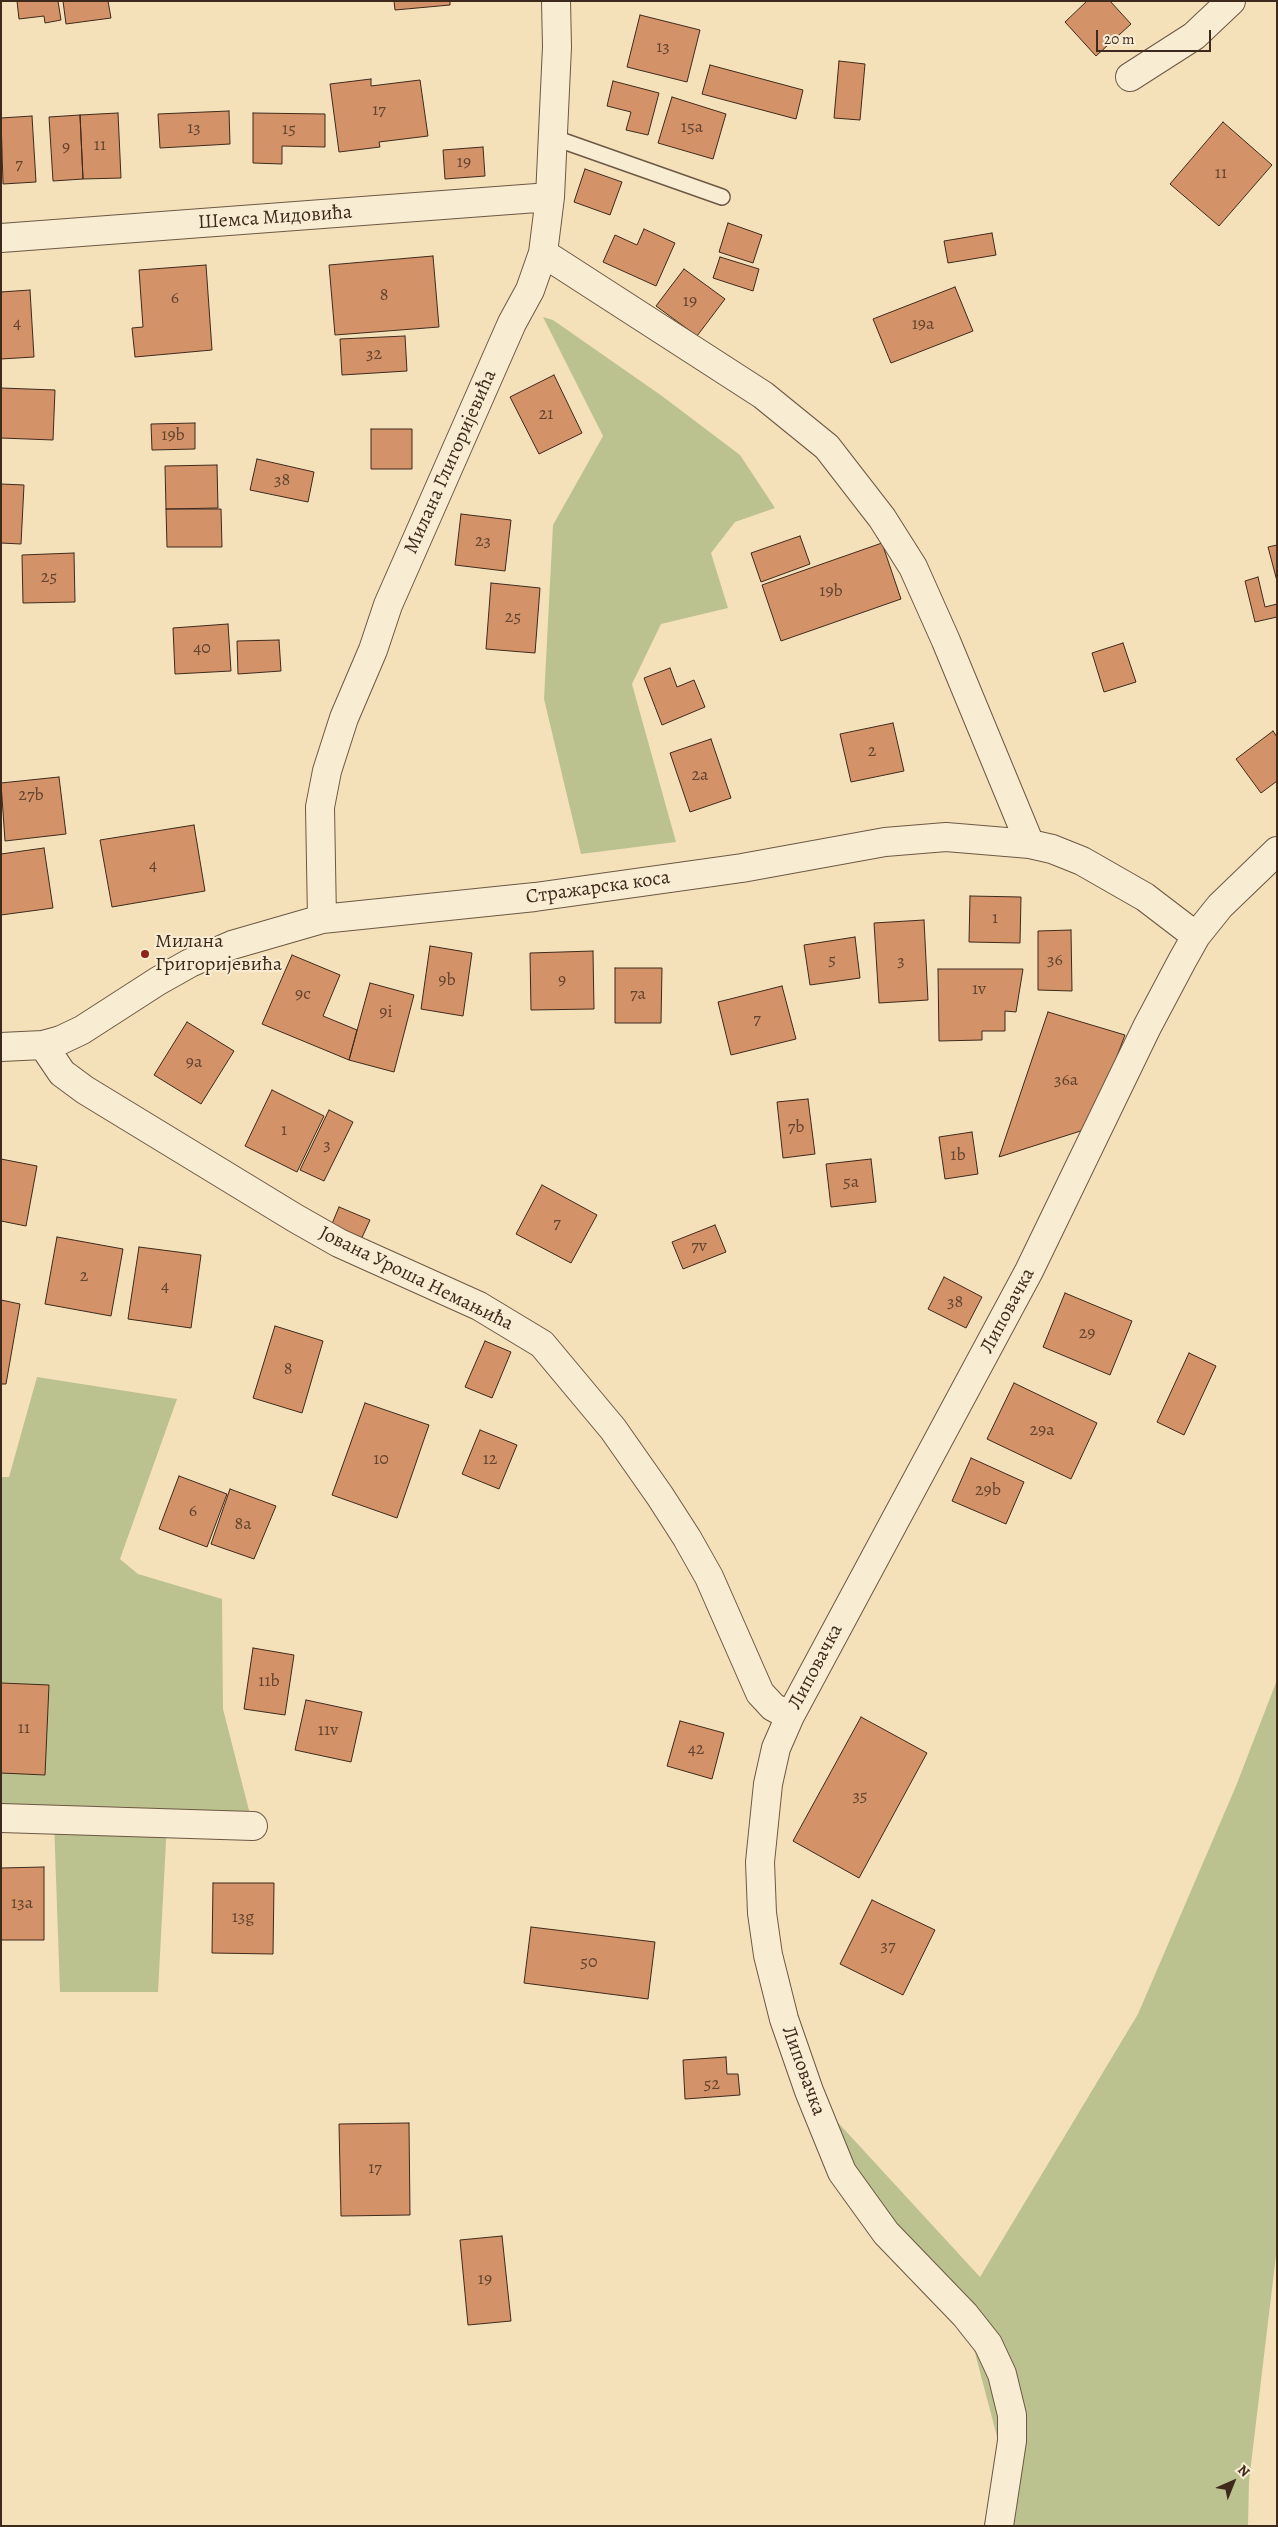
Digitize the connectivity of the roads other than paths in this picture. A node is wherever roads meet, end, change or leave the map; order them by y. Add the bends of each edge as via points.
1 (556, 1) edge
2 (1231, 1) edge
3 (1130, 77) dead end
4 (552, 137) junction
5 (550, 197) junction
6 (722, 197) dead end
7 (1, 238) edge
8 (543, 253) junction
9 (1030, 844) junction
10 (1277, 851) edge
11 (322, 919) junction
12 (1196, 936) junction
13 (43, 1045) junction
14 (1, 1047) edge
15 (790, 1716) junction
16 (1, 1818) edge
17 (253, 1826) dead end
18 (999, 2526) edge

1 - 4 street, Милана Глигоријевића
2 - 3 street via 1194,36
4 - 5 street, Милана Глигоријевића
4 - 6 lane
5 - 7 street, Шемса Мидовића
5 - 8 street, Милана Глигоријевића
8 - 9 street via 763,394 827,447 882,518 913,567
8 - 11 street, Милана Глигоријевића via 530,290 512,323 388,605 344,718 327,771 320,808
9 - 11 street, Стражарска коса via 946,837 885,842 742,868 535,897
9 - 12 street, Стражарска коса via 1082,861 1145,897
10 - 12 street, Липовачка via 1220,906
11 - 13 street, Стражарска коса via 232,945 158,981 82,1030
12 - 15 street, Липовачка via 1147,1027 1030,1271
13 - 14 street, Стражарска коса
13 - 15 street, Јована Уроша Немањића via 59,1069 85,1090 295,1218 338,1242 479,1306 542,1344 613,1429 660,1496 709,1577 760,1693 773,1707
15 - 18 street, Липовачка via 776,1748 768,1784 760,1862 768,1955 784,2019 842,2172 886,2233 965,2315 988,2344 1002,2374 1012,2415 1012,2441
16 - 17 street

